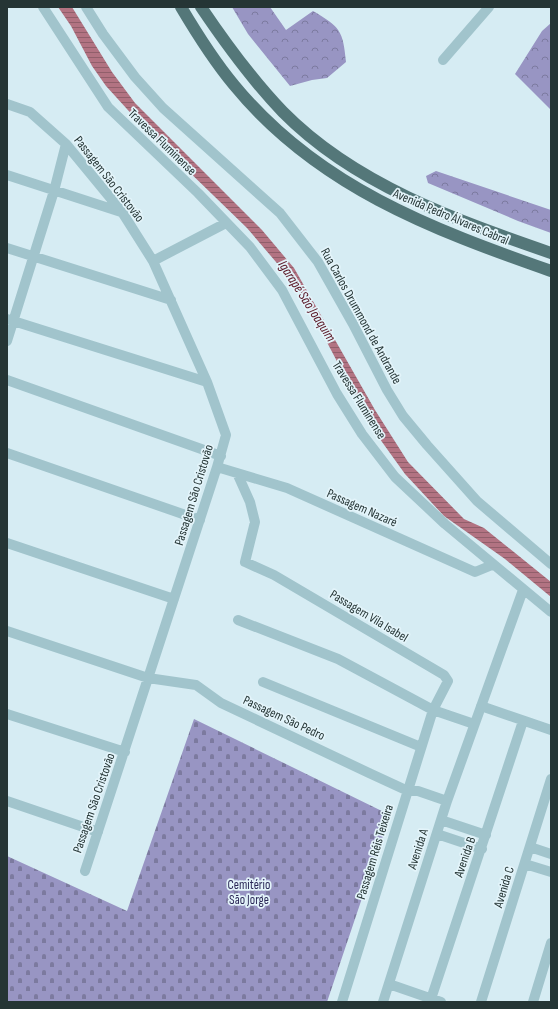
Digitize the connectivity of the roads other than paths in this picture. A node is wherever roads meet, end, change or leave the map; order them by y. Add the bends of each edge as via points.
1 (43, 7) edge
2 (86, 7) edge
3 (181, 7) edge
4 (201, 7) edge
5 (489, 7) edge
6 (443, 60) dead end
7 (7, 104) edge
8 (66, 144) junction
9 (7, 175) edge
10 (54, 191) junction
11 (122, 212) junction
12 (226, 223) junction
13 (7, 248) edge
14 (551, 253) edge
15 (34, 256) junction
16 (153, 261) junction
17 (551, 271) edge
18 (171, 300) junction
19 (10, 320) edge
20 (7, 341) edge
21 (7, 380) edge
22 (207, 382) junction
23 (7, 452) edge
24 (221, 456) junction
25 (218, 467) junction
26 (237, 473) junction
27 (200, 520) junction
28 (7, 544) edge
29 (551, 564) edge
30 (492, 565) junction
31 (524, 590) junction
32 (174, 599) junction
33 (551, 612) edge
34 (238, 620) dead end
35 (7, 631) edge
36 (148, 678) junction
37 (263, 682) dead end
38 (481, 706) junction
39 (433, 710) junction
40 (7, 714) edge
41 (523, 720) junction
42 (474, 724) junction
43 (551, 730) edge
44 (421, 747) junction
45 (125, 752) junction
46 (551, 779) edge
47 (408, 790) junction
48 (447, 800) junction
49 (7, 801) edge
50 (441, 820) junction
51 (98, 832) junction
52 (437, 834) junction
53 (486, 835) junction
54 (530, 847) junction
55 (482, 850) junction
56 (551, 854) edge
57 (524, 864) junction
58 (85, 871) dead end
59 (551, 872) edge
60 (551, 943) edge
61 (389, 984) junction
62 (386, 1001) edge
63 (430, 1001) edge
64 (342, 1002) edge
65 (441, 1002) edge
66 (481, 1002) edge
67 (533, 1002) edge

1 - 12 street, Travessa Fluminense via 108,107
2 - 29 street, Rua Carlos Drummond de Andrande via 135,77 163,108 280,212 318,262 387,390 403,416 427,445 477,501
3 - 17 main road, Avenida Pedro Álvares Cabral via 207,49 234,85 266,119 312,159 345,182 443,232
4 - 14 main road, Avenida Pedro Álvares Cabral via 248,73 284,113 345,161 381,183 436,210
5 - 6 street
7 - 8 street, Passagem São Cristovão via 30,112
8 - 10 street
8 - 11 street, Passagem São Cristovão
9 - 10 street
10 - 11 street
10 - 15 street
11 - 16 street, Passagem São Cristovão
12 - 16 street
12 - 30 street, Travessa Fluminense via 250,247 282,290 337,394 362,434 395,477
13 - 15 street
15 - 18 street
15 - 19 street
16 - 18 street, Passagem São Cristovão
18 - 22 street, Passagem São Cristovão
19 - 20 street
19 - 22 street
21 - 24 street
22 - 24 street, Passagem São Cristovão via 226,435
23 - 27 street
24 - 25 street, Passagem São Cristovão
25 - 26 street, Passagem Nazaré
25 - 27 street, Passagem São Cristovão
26 - 30 street, Passagem Nazaré via 287,488 475,572
26 - 39 street, Passagem Vila Isabel via 250,502 255,522 245,562 274,575 444,675 448,681
27 - 32 street, Passagem São Cristovão
28 - 32 street
30 - 31 street, Travessa Fluminense
31 - 33 street, Travessa Fluminense
31 - 38 street, Avenida A
32 - 36 street, Passagem São Cristovão
34 - 39 street via 338,659
35 - 36 street, Passagem São Pedro
36 - 45 street, Passagem São Cristovão
36 - 47 street, Passagem São Pedro via 196,685 221,703
37 - 44 street
38 - 41 street
38 - 42 street, Avenida A
39 - 42 street
39 - 44 street, Passagem Réis Teixeira
40 - 45 street
41 - 43 street
41 - 53 street, Avenida B
42 - 48 street, Avenida A
44 - 47 street, Passagem Réis Teixeira
45 - 51 street, Passagem São Cristovão
46 - 54 street, Avenida C
47 - 48 street, Passagem São Pedro
47 - 64 street, Passagem Réis Teixeira
48 - 50 street, Avenida A
49 - 51 street
50 - 52 street, Avenida A
50 - 53 street
51 - 58 street, Passagem São Cristovão
52 - 55 street
52 - 61 street, Avenida A
53 - 55 street, Avenida B
54 - 56 street
54 - 57 street, Avenida C
55 - 63 street, Avenida B
57 - 59 street
57 - 66 street, Avenida C
60 - 67 street
61 - 62 street, Avenida A
61 - 63 street
63 - 65 street

